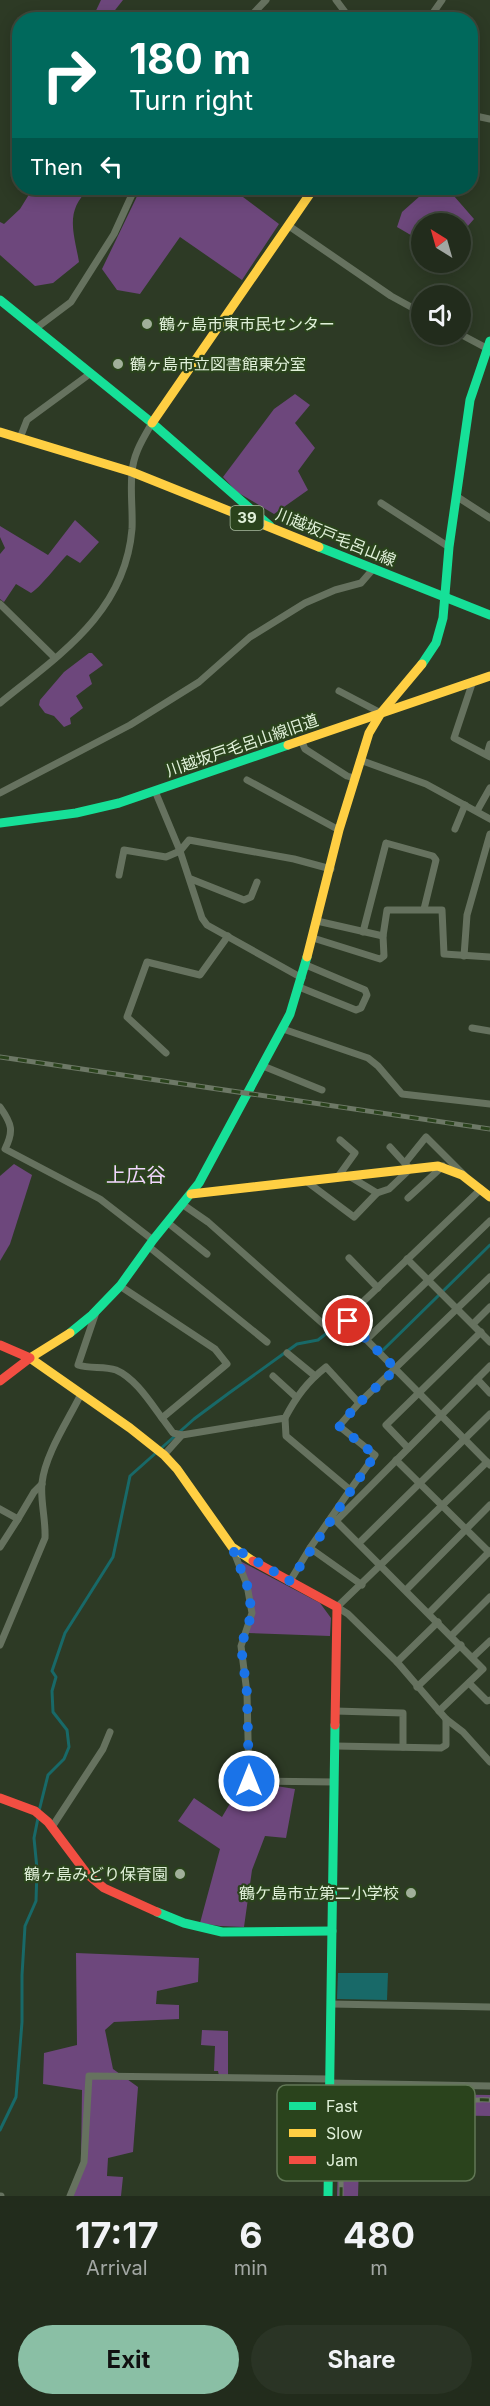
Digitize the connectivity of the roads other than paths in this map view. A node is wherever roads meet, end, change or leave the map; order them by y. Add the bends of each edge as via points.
1 (266, 0) edge
2 (255, 12) edge
3 (132, 195) edge
4 (309, 195) edge
5 (289, 226) junction
6 (0, 300) edge
7 (411, 307) edge
8 (35, 329) junction
9 (471, 339) edge
10 (489, 346) edge
11 (91, 373) junction
12 (152, 423) junction
13 (0, 432) edge
14 (20, 438) junction
15 (132, 472) junction
16 (456, 496) junction
17 (381, 503) dead end
18 (490, 518) edge
19 (272, 528) junction
20 (449, 547) junction
21 (374, 568) junction
22 (445, 596) junction
23 (0, 604) edge
24 (490, 615) edge
25 (55, 658) junction
26 (490, 676) edge
27 (473, 681) junction
28 (339, 691) dead end
29 (0, 703) edge
30 (381, 713) junction
31 (301, 740) junction
32 (490, 744) edge
33 (488, 755) edge
34 (360, 760) junction
35 (354, 778) junction
36 (247, 780) dead end
37 (490, 788) edge
38 (154, 791) junction
39 (0, 793) edge
40 (465, 805) junction
41 (477, 811) junction
42 (490, 819) edge
43 (0, 823) edge
44 (455, 829) dead end
45 (339, 830) junction
46 (489, 839) edge
47 (180, 851) junction
48 (331, 869) junction
49 (119, 875) dead end
50 (191, 879) junction
51 (257, 882) dead end
52 (424, 909) junction
53 (318, 921) junction
54 (363, 932) junction
55 (228, 936) junction
56 (383, 936) junction
57 (313, 938) junction
58 (464, 956) junction
59 (490, 957) edge
60 (306, 965) junction
61 (301, 983) junction
62 (472, 1028) dead end
63 (283, 1029) junction
64 (490, 1031) edge
65 (166, 1053) dead end
66 (263, 1066) junction
67 (322, 1090) dead end
68 (490, 1104) edge
69 (0, 1107) edge
70 (340, 1140) dead end
71 (390, 1147) dead end
72 (5, 1149) junction
73 (0, 1157) edge
74 (408, 1166) junction
75 (443, 1166) junction
76 (349, 1176) junction
77 (337, 1178) junction
78 (306, 1181) junction
79 (471, 1181) junction
80 (481, 1188) junction
81 (377, 1193) junction
82 (191, 1194) junction
83 (490, 1197) edge
84 (408, 1198) dead end
85 (182, 1204) junction
86 (490, 1221) edge
87 (167, 1222) junction
88 (151, 1243) junction
89 (207, 1254) dead end
90 (349, 1258) dead end
91 (407, 1259) junction
92 (490, 1277) edge
93 (428, 1280) junction
94 (120, 1286) junction
95 (378, 1288) junction
96 (490, 1307) edge
97 (457, 1309) junction
98 (97, 1310) junction
99 (348, 1321) junction
100 (473, 1324) junction
101 (481, 1332) junction
102 (367, 1339) junction
103 (267, 1342) dead end
104 (490, 1342) edge
105 (0, 1345) edge
106 (287, 1353) dead end
107 (30, 1358) junction
108 (490, 1366) edge
109 (396, 1369) junction
110 (315, 1376) junction
111 (273, 1377) dead end
112 (477, 1379) junction
113 (0, 1381) edge
114 (490, 1393) edge
115 (81, 1394) junction
116 (419, 1394) junction
117 (296, 1397) junction
118 (359, 1403) junction
119 (490, 1414) edge
120 (441, 1416) junction
121 (162, 1418) junction
122 (285, 1418) junction
123 (182, 1435) junction
124 (465, 1440) junction
125 (408, 1448) junction
126 (164, 1455) junction
127 (396, 1460) junction
128 (489, 1463) edge
129 (419, 1483) junction
130 (42, 1484) junction
131 (350, 1490) junction
132 (490, 1505) edge
133 (442, 1506) junction
134 (0, 1509) edge
135 (18, 1519) junction
136 (334, 1519) junction
137 (465, 1530) junction
138 (359, 1543) junction
139 (0, 1547) edge
140 (232, 1547) junction
141 (310, 1548) junction
142 (490, 1552) edge
143 (382, 1566) junction
144 (290, 1581) junction
145 (362, 1585) junction
146 (406, 1590) junction
147 (490, 1597) edge
148 (337, 1607) junction
149 (429, 1613) junction
150 (438, 1622) junction
151 (451, 1636) junction
152 (490, 1641) edge
153 (0, 1645) edge
154 (461, 1645) junction
155 (473, 1658) junction
156 (397, 1662) junction
157 (469, 1683) junction
158 (417, 1687) junction
159 (490, 1700) edge
160 (335, 1711) junction
161 (439, 1711) junction
162 (446, 1719) junction
163 (110, 1732) dead end
164 (334, 1746) junction
165 (403, 1747) junction
166 (490, 1762) edge
167 (334, 1782) junction
168 (0, 1798) edge
169 (52, 1827) junction
170 (332, 1931) junction
171 (331, 2004) junction
172 (490, 2007) edge
173 (330, 2081) junction
174 (330, 2085) edge
175 (458, 2085) edge
176 (475, 2086) edge
177 (490, 2086) edge
178 (328, 2181) edge
179 (70, 2196) edge
180 (328, 2196) edge

1 - 2 street
3 - 8 street via 114,234 71,302
4 - 5 street
5 - 7 street
5 - 12 street
6 - 8 street
8 - 11 street
9 - 10 street
10 - 16 street via 470,400
11 - 12 street
11 - 14 street via 27,420
12 - 15 street via 137,449
12 - 19 street
13 - 14 street, 川越坂戸毛呂山線 / 39
14 - 15 street, 川越坂戸毛呂山線 / 39
15 - 19 street, 川越坂戸毛呂山線 / 39
15 - 25 street via 132,529 122,573 105,609 86,632
16 - 18 street
16 - 20 street
17 - 20 street
19 - 21 street, 川越坂戸毛呂山線 / 39
20 - 22 street
21 - 22 street, 川越坂戸毛呂山線 / 39
21 - 39 street via 361,583 304,603 250,637 199,682 130,725
22 - 24 street, 川越坂戸毛呂山線 / 39
22 - 30 street via 435,643 416,673
23 - 25 street
25 - 29 street
26 - 27 street, 川越坂戸毛呂山線旧道
27 - 30 street, 川越坂戸毛呂山線旧道
27 - 33 street via 454,738
28 - 30 street
30 - 31 street, 川越坂戸毛呂山線旧道
30 - 34 street
31 - 35 street via 305,749
31 - 38 street, 川越坂戸毛呂山線旧道
32 - 33 street
34 - 35 street
34 - 40 street via 426,784
35 - 45 street
36 - 45 street
37 - 41 street
38 - 43 street, 川越坂戸毛呂山線旧道 via 76,813
38 - 47 street
40 - 41 street
40 - 44 street
41 - 42 street
45 - 48 street
46 - 58 street via 467,915
47 - 48 street via 189,840
47 - 49 street via 166,857 124,850
47 - 50 street
48 - 53 street
50 - 51 street via 244,900 251,897
50 - 55 street via 202,918
52 - 54 street via 436,860 386,843
52 - 56 street via 387,910
52 - 58 street via 442,910 444,954
53 - 54 street
53 - 57 street
54 - 56 street
55 - 61 street
55 - 65 street via 200,975 147,962 127,1017
56 - 57 street via 384,956 380,959
57 - 60 street
58 - 59 street
60 - 61 street
60 - 61 street via 364,990 367,995 356,1010
61 - 63 street
62 - 64 street
63 - 66 street
63 - 68 street via 368,1058 402,1094
66 - 67 street
66 - 82 street
69 - 72 street via 12,1136
70 - 77 street via 355,1153
71 - 74 street
72 - 73 street
72 - 88 street via 100,1198
74 - 75 street
74 - 76 street
74 - 79 street via 426,1137
74 - 81 street via 389,1189
75 - 79 street
75 - 84 street
76 - 77 street
76 - 81 street
77 - 78 street
78 - 81 street via 354,1217
78 - 82 street
79 - 80 street
80 - 83 street
80 - 91 street
82 - 85 street
85 - 87 street
85 - 99 street via 208,1222 330,1330
86 - 93 street
87 - 88 street
87 - 89 street
88 - 94 street
88 - 103 street
90 - 95 street
91 - 93 street
91 - 95 street
92 - 97 street
93 - 97 street
93 - 102 street
94 - 98 street
94 - 121 street via 215,1349 227,1364
95 - 99 street via 345,1318
96 - 100 street
97 - 100 street
97 - 109 street
98 - 107 street via 71,1333
98 - 121 street via 78,1365 124,1375
99 - 102 street
100 - 101 street
101 - 104 street
101 - 116 street
102 - 109 street
105 - 107 street
106 - 110 street
107 - 113 street
107 - 115 street
108 - 112 street
109 - 116 street
109 - 118 street
110 - 117 street
110 - 118 street via 326,1367
111 - 117 street
112 - 114 street
112 - 120 street
115 - 126 street
115 - 130 street via 46,1466
116 - 120 street
116 - 125 street via 386,1425
117 - 122 street
118 - 131 street via 339,1426 375,1455
119 - 124 street
120 - 124 street
120 - 125 street
121 - 123 street via 173,1433
122 - 123 street
122 - 131 street via 286,1436
123 - 126 street
124 - 128 street
124 - 129 street
125 - 127 street
126 - 140 street
127 - 129 street
127 - 136 street
128 - 133 street
129 - 133 street
129 - 138 street
130 - 135 street
130 - 153 street via 45,1538
131 - 136 street
132 - 137 street
133 - 137 street
133 - 143 street
134 - 135 street
135 - 139 street
136 - 138 street
136 - 141 street
137 - 142 street
137 - 146 street
138 - 143 street
140 - 144 street
140 - 167 street via 247,1585 252,1613 241,1646 247,1693 249,1781
141 - 144 street
141 - 145 street
142 - 149 street
143 - 145 street
143 - 146 street
144 - 148 street
145 - 148 street
146 - 149 street
147 - 151 street
148 - 156 street
148 - 160 street
149 - 150 street
150 - 151 street
150 - 156 street
151 - 154 street
152 - 155 street
154 - 155 street
154 - 158 street
155 - 157 street via 483,1669
156 - 158 street
157 - 159 street
157 - 161 street
158 - 161 street
160 - 164 street
160 - 165 street via 403,1713
161 - 162 street
162 - 165 street via 446,1745
162 - 166 street
163 - 169 street
164 - 165 street
164 - 167 street
167 - 170 street
168 - 169 street via 34,1811
169 - 170 street via 87,1874 104,1888 184,1923 222,1932
170 - 171 street
171 - 172 street
171 - 173 street
173 - 174 street
173 - 175 street
173 - 179 street via 89,2076 84,2163
176 - 177 street
178 - 180 street

